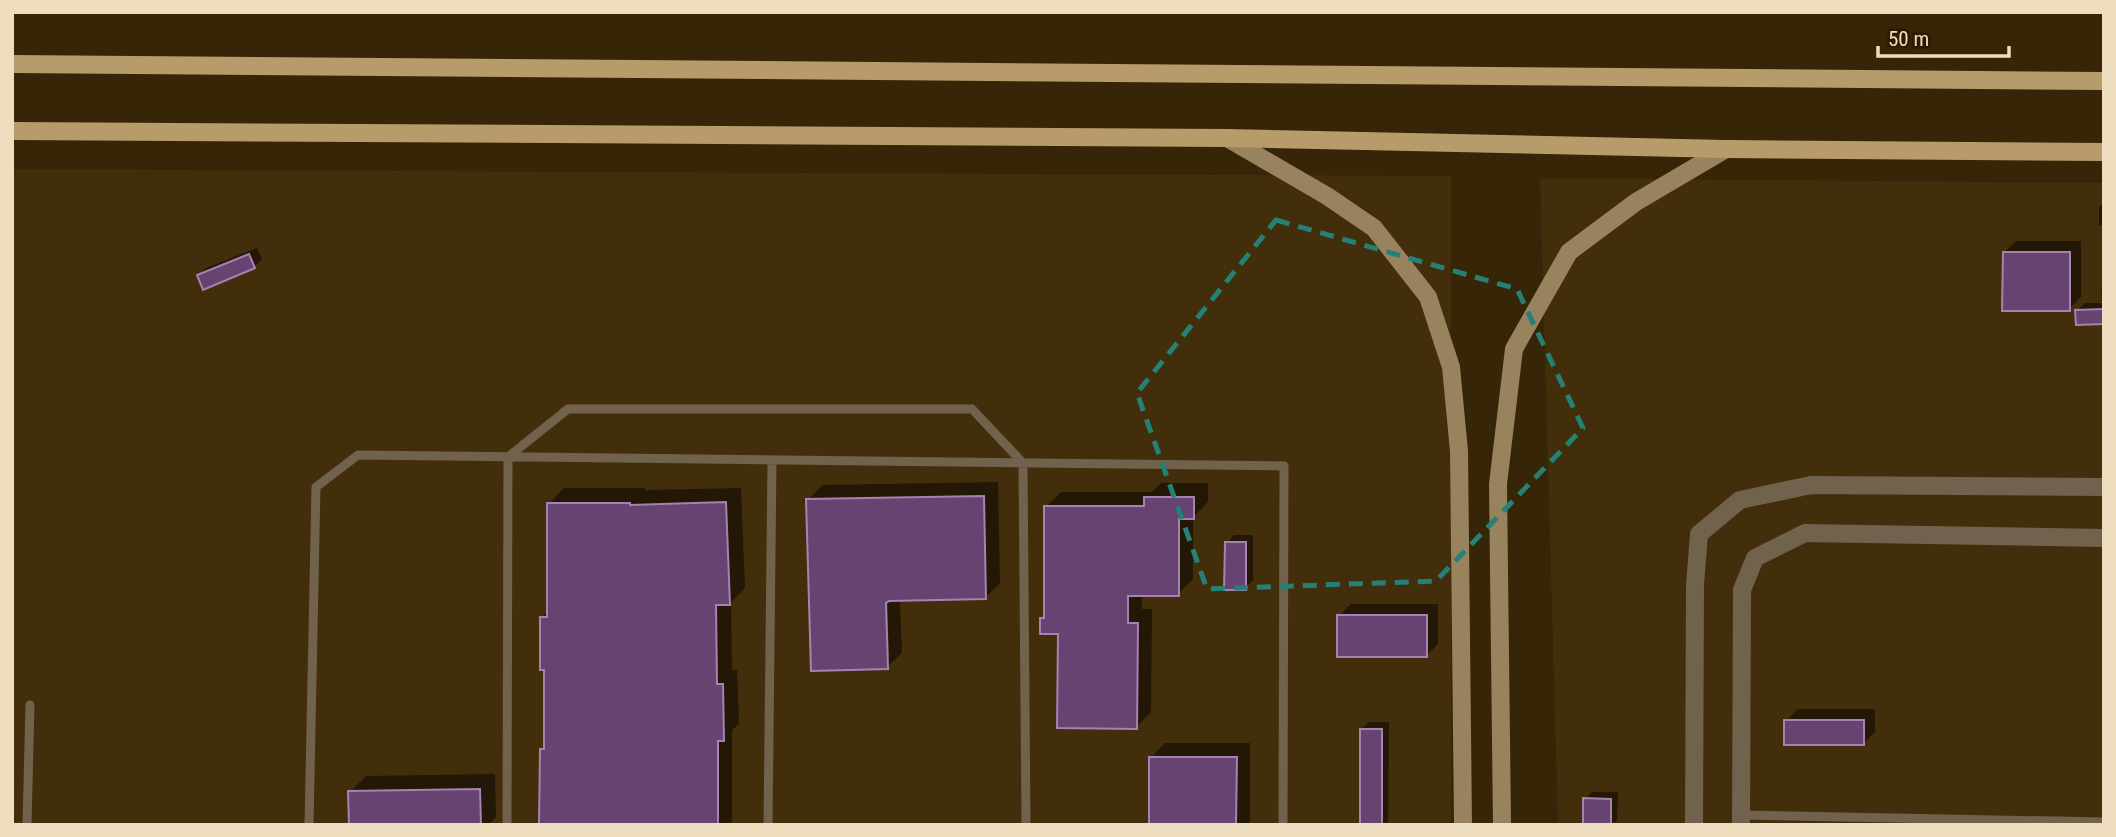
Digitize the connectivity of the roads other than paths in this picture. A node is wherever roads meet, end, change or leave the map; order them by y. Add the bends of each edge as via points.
1 (12, 64) edge
2 (2104, 81) edge
3 (12, 131) edge
4 (1227, 138) junction
5 (1726, 149) junction
6 (2104, 152) edge
7 (508, 457) junction
8 (772, 460) junction
9 (1023, 463) junction
10 (2104, 487) edge
11 (2104, 538) edge
12 (30, 705) dead end
13 (1741, 820) edge
14 (2104, 822) edge
15 (27, 825) edge
16 (310, 825) edge
17 (507, 825) edge
18 (768, 825) edge
19 (1026, 825) edge
20 (1283, 825) edge
21 (1463, 825) edge
22 (1502, 825) edge
23 (1694, 825) edge

1 - 2 main road
3 - 4 main road
4 - 5 main road
4 - 21 main road via 1374,228 1428,297 1451,367 1459,451
5 - 6 main road
5 - 22 main road via 1636,202 1569,252 1514,349 1498,484
7 - 8 lane
7 - 9 lane via 568,410 972,409
7 - 16 lane via 358,455 316,487
7 - 17 lane
8 - 9 lane
8 - 18 lane
9 - 19 lane
9 - 20 lane via 1284,466
10 - 23 street via 1811,485 1740,500 1719,517 1699,534
11 - 13 street via 1805,533 1755,558 1742,590
12 - 15 lane
13 - 14 lane

